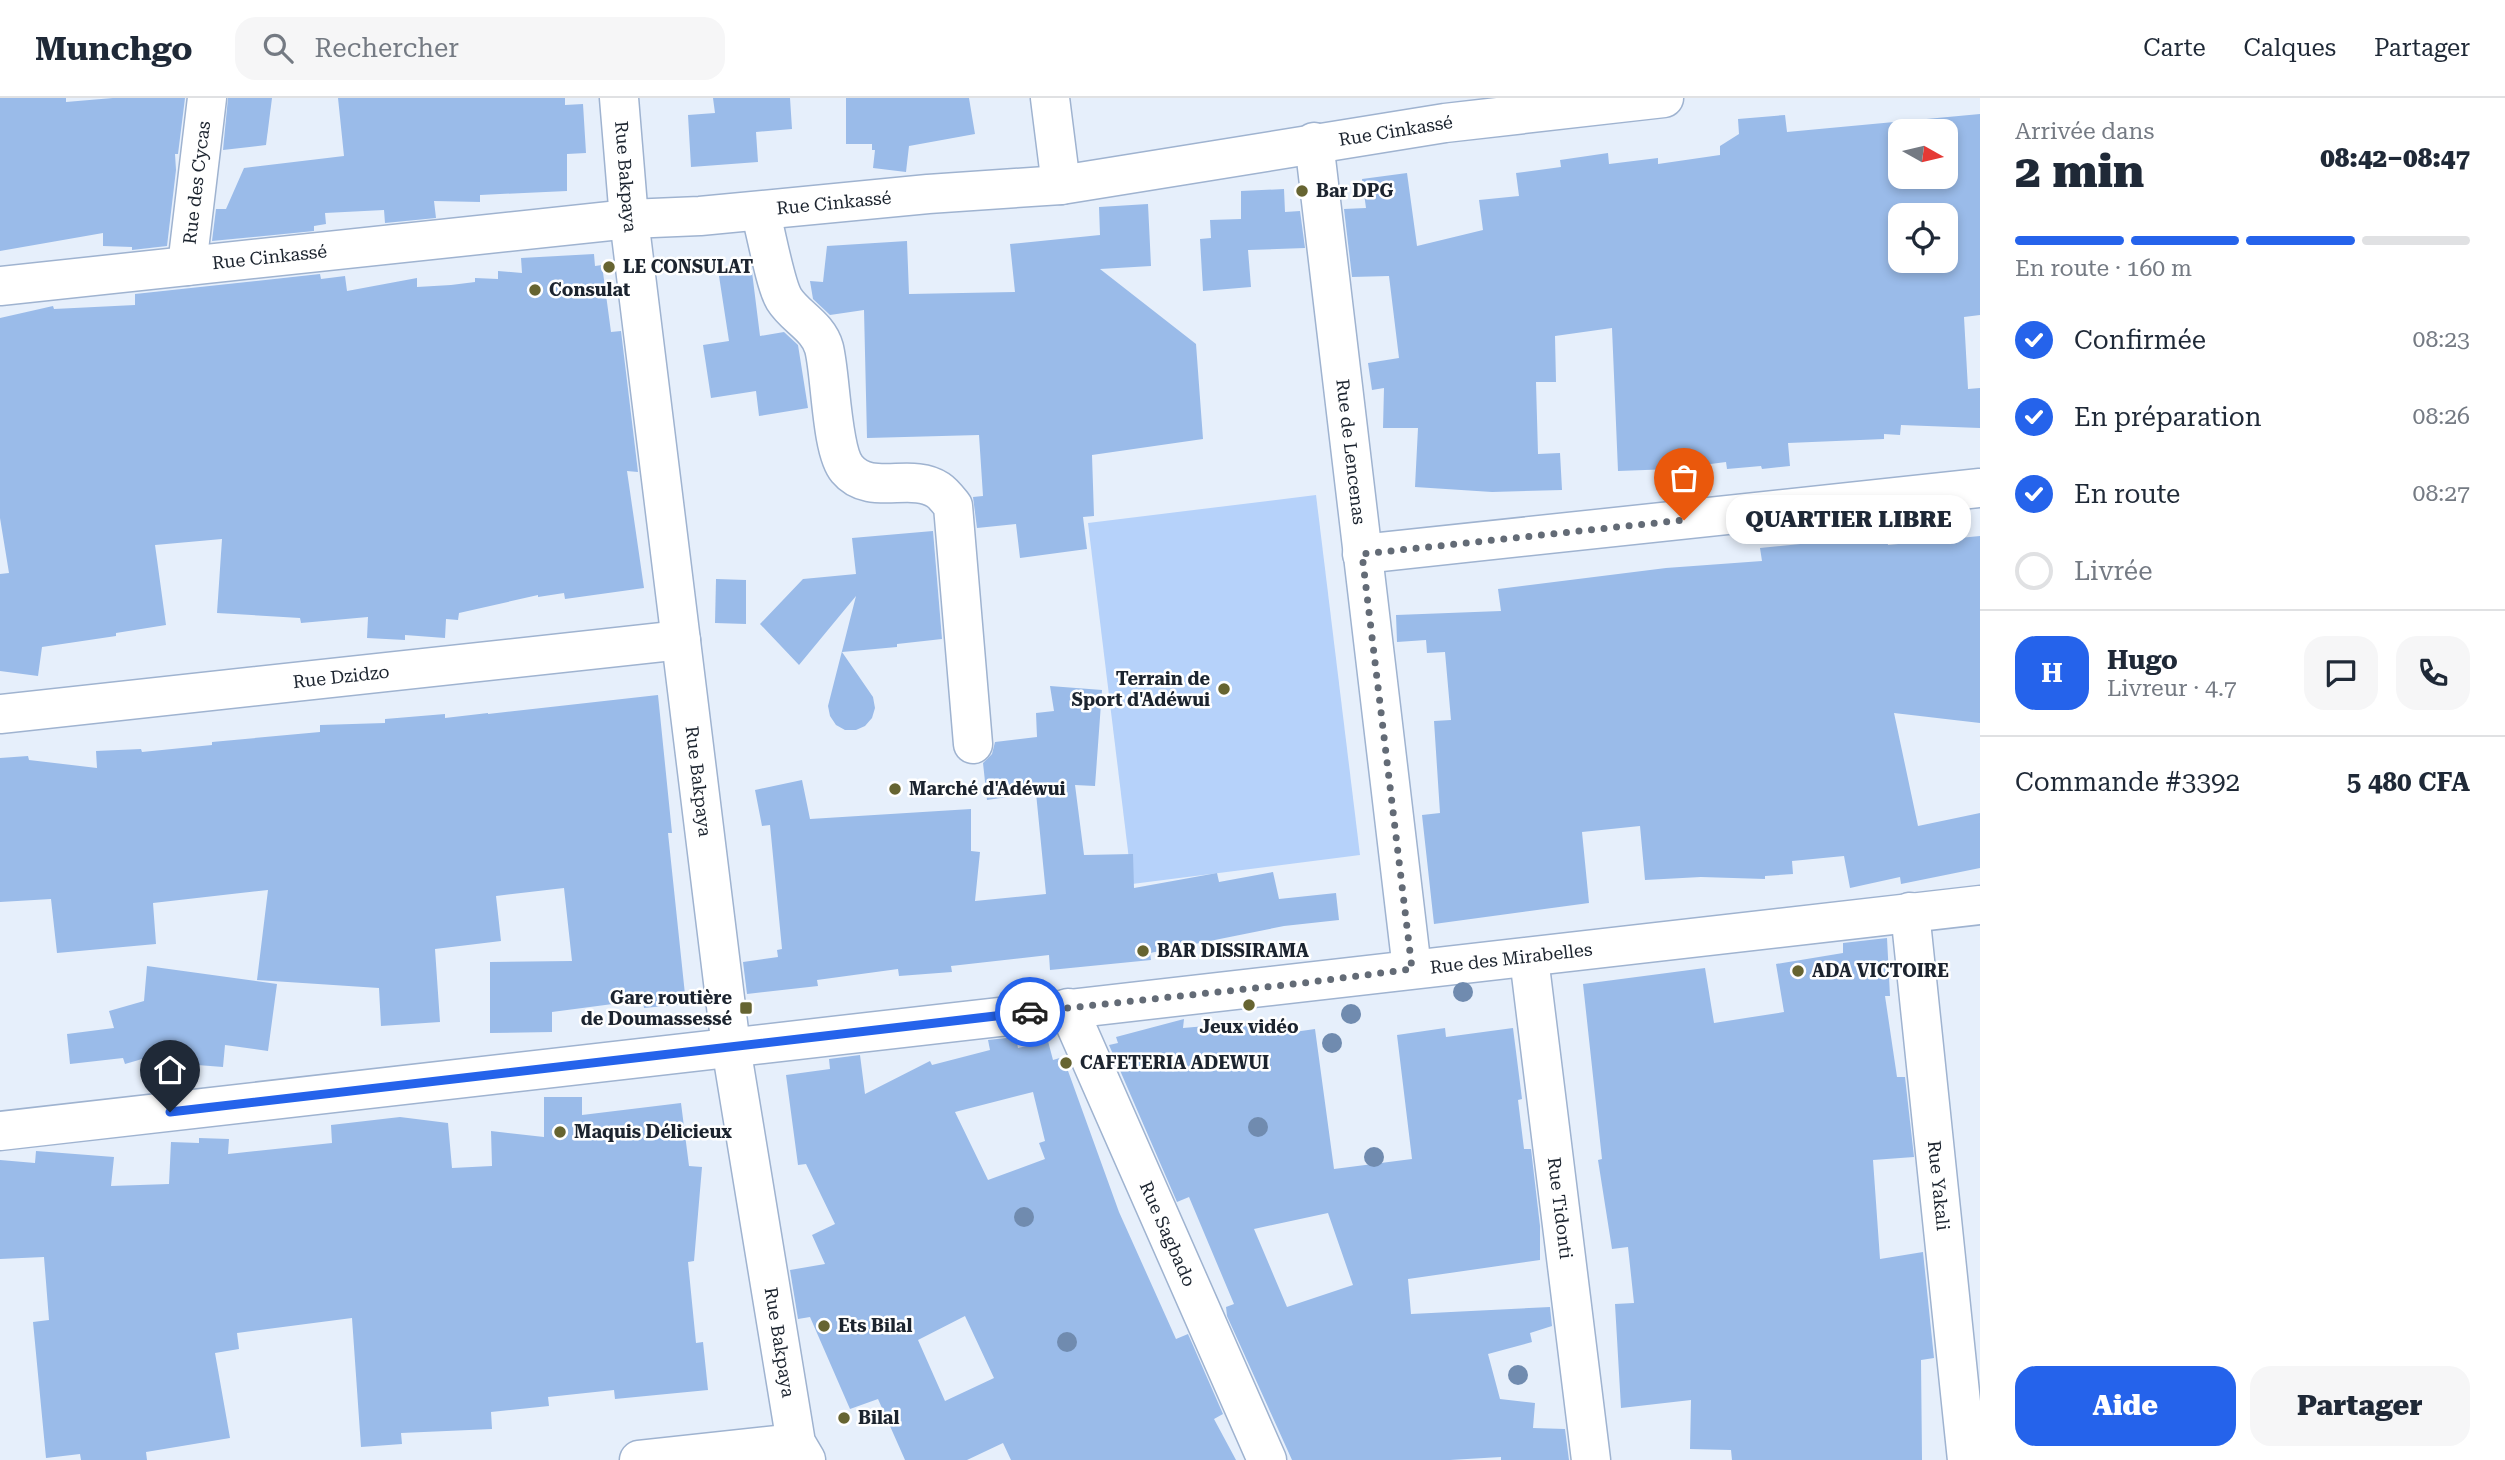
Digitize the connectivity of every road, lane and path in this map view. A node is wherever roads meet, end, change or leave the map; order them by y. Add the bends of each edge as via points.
1 (207, 98) edge
2 (619, 98) edge
3 (1050, 98) edge
4 (1664, 98) edge
5 (1444, 111) edge
6 (1314, 142) junction
7 (1060, 185) junction
8 (760, 211) junction
9 (629, 219) junction
10 (187, 267) junction
11 (0, 286) edge
12 (1980, 488) edge
13 (1362, 554) junction
14 (681, 640) junction
15 (0, 715) edge
16 (973, 744) dead end
17 (1980, 905) edge
18 (1910, 912) junction
19 (1529, 958) junction
20 (1412, 969) junction
21 (1068, 1008) junction
22 (731, 1047) junction
23 (0, 1131) edge
24 (801, 1451) edge
25 (639, 1460) edge
26 (1267, 1460) edge
27 (1591, 1460) edge
28 (1967, 1460) edge

1 - 10 street, Rue des Cycas
2 - 9 street, Rue Bakpaya
3 - 7 street
4 - 5 street, Rue Cinkassé
5 - 6 street, Rue Cinkassé
6 - 7 street, Rue Cinkassé
6 - 13 street, Rue de Lencenas
7 - 8 street, Rue Cinkassé
8 - 9 street, Rue Cinkassé
8 - 16 street via 782,297 810,324 824,346 836,441 846,469 867,483 918,483 938,490 953,506
9 - 10 street, Rue Cinkassé
9 - 14 street, Rue Bakpaya
10 - 11 street, Rue Cinkassé
12 - 13 street
13 - 20 street, Rue de Lencenas
14 - 15 street, Rue Dzidzo
14 - 22 street, Rue Bakpaya
17 - 18 street, Rue des Mirabelles
18 - 19 street, Rue des Mirabelles
18 - 28 street, Rue Yakali
19 - 20 street, Rue des Mirabelles
19 - 27 street, Rue Tidonti
20 - 21 street, Rue des Mirabelles
21 - 22 street, Rue des Mirabelles
21 - 26 street, Rue Sagbado
22 - 23 street, Rue des Mirabelles
22 - 24 street, Rue Bakpaya
24 - 25 street

